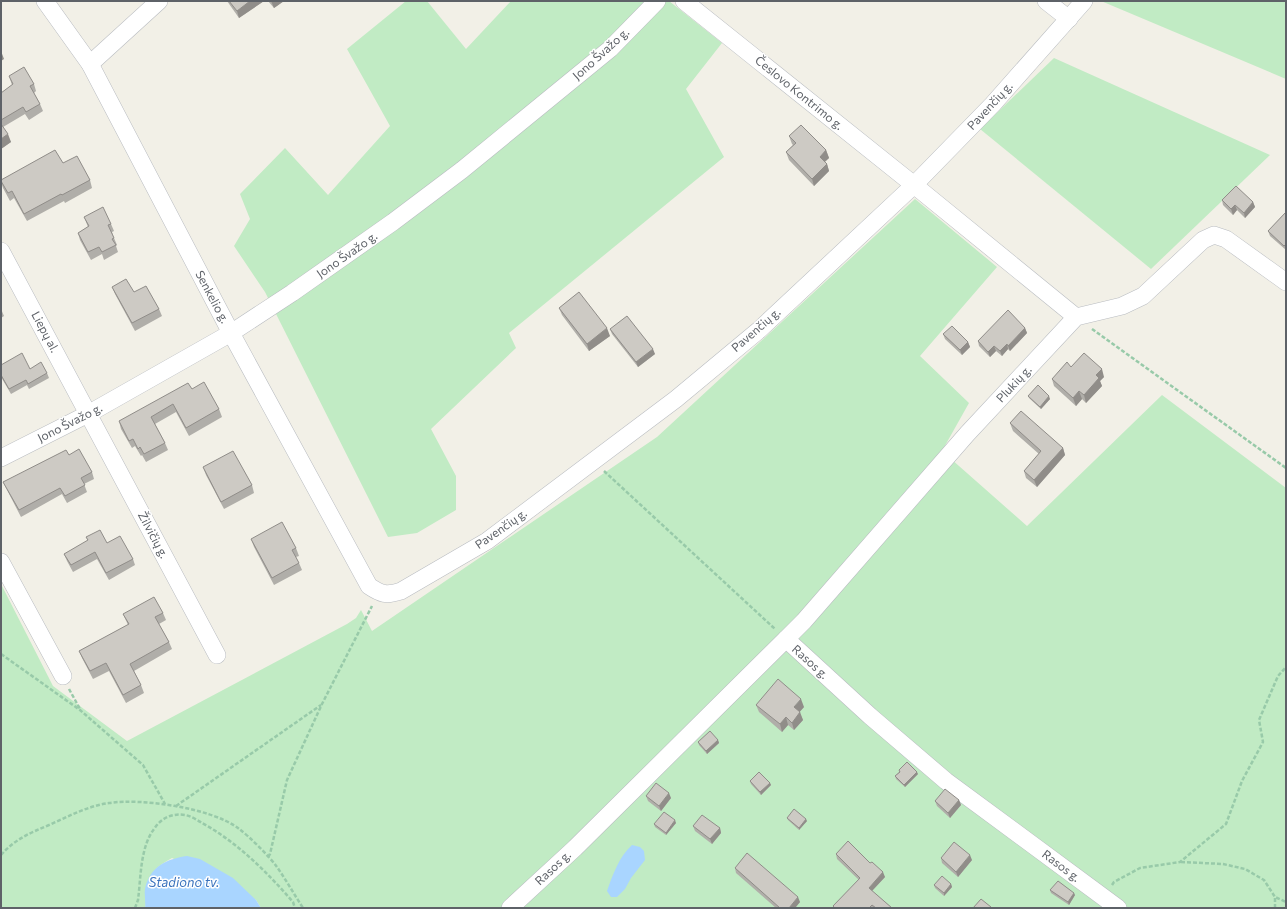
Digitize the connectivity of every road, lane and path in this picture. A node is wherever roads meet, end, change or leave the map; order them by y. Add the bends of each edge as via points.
1 (45, 1) edge
2 (159, 1) edge
3 (657, 1) edge
4 (684, 1) edge
5 (1046, 1) edge
6 (1084, 1) edge
7 (1069, 19) junction
8 (90, 64) junction
9 (914, 185) junction
10 (1, 251) edge
11 (1286, 282) edge
12 (1076, 317) junction
13 (231, 333) junction
14 (88, 414) junction
15 (1, 458) edge
16 (594, 461) junction
17 (1286, 468) edge
18 (1, 562) edge
19 (378, 592) junction
20 (786, 639) junction
21 (1, 654) edge
22 (217, 655) dead end
23 (1286, 667) edge
24 (63, 676) joint
25 (322, 704) junction
26 (80, 710) junction
27 (166, 804) junction
28 (175, 806) junction
29 (188, 809) junction
30 (187, 815) junction
31 (1, 855) edge
32 (268, 857) junction
33 (1180, 862) junction
34 (1275, 897) junction
35 (1104, 898) junction
36 (297, 900) junction
37 (293, 902) junction
38 (1286, 902) edge
39 (135, 908) edge
40 (295, 908) edge
41 (302, 908) edge
42 (510, 908) edge
43 (1118, 908) edge
44 (1275, 908) edge

1 - 8 street, Senkelio g.
2 - 8 street
3 - 13 street, Jono Švažo g. via 610,49 462,170 394,222
4 - 9 street, Česlovo Kontrimo g.
5 - 7 street
6 - 7 street, Pavenčių g.
7 - 9 street, Pavenčių g. via 993,104
8 - 13 street, Senkelio g.
9 - 12 street, Česlovo Kontrimo g.
9 - 16 street, Pavenčių g. via 759,330 676,399
10 - 14 street, Liepų al.
11 - 12 street via 1226,239 1214,235 1202,240 1143,296 1122,306
12 - 17 path
12 - 20 street, Plukių g. via 967,434
13 - 14 street, Jono Švažo g.
13 - 19 street, Senkelio g. via 369,586
14 - 15 street, Jono Švažo g.
14 - 22 street, Žilvičių g.
16 - 19 street, Pavenčių g. via 487,541 401,591 390,594
16 - 20 path
18 - 24 street
19 - 25 path
20 - 35 street, Rasos g. via 946,781
20 - 42 street, Rasos g. via 575,848
21 - 26 path
23 - 33 path via 1278,676 1259,720 1263,742 1242,781 1226,824
24 - 26 path
25 - 28 path
25 - 32 path via 287,780
26 - 27 path via 143,766
27 - 28 path
27 - 31 path via 108,803 81,811 26,835 10,844
28 - 29 path
29 - 30 path
29 - 32 path via 220,819 237,828
30 - 37 path via 241,851 265,871
30 - 39 path via 163,818 146,843
32 - 36 path
33 - 34 path via 1223,864 1245,869 1264,880
33 - 35 path via 1140,868 1114,882
34 - 38 path
34 - 44 path
35 - 43 street, Rasos g.
36 - 37 path
36 - 41 path
37 - 40 path

